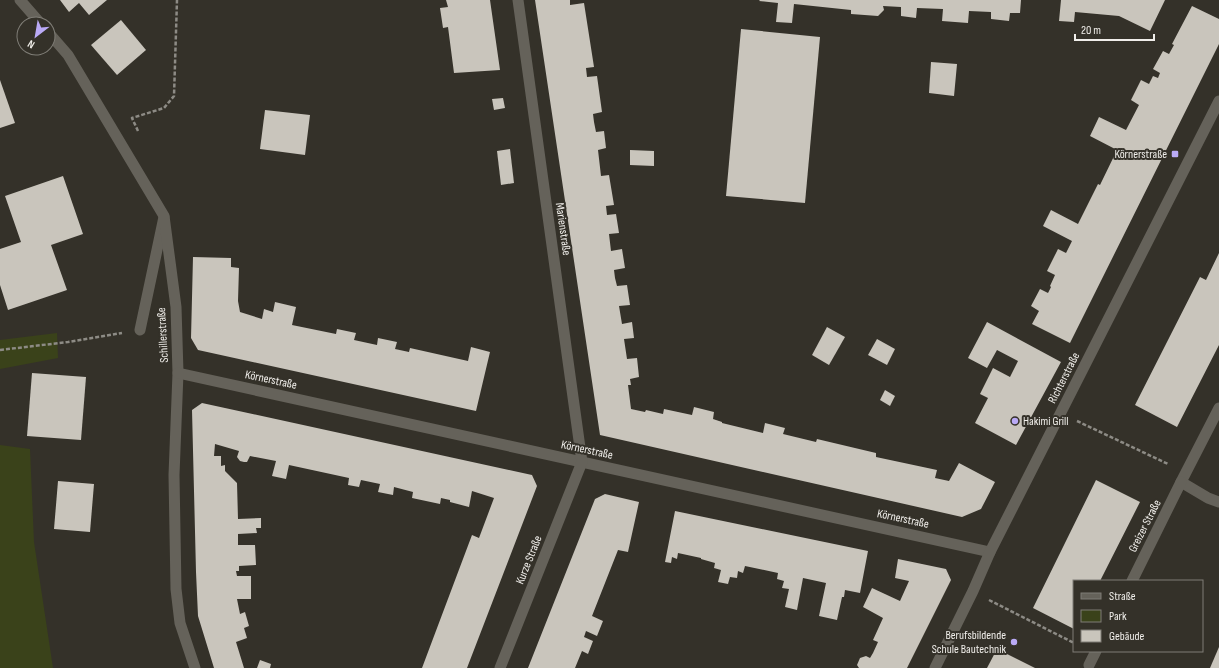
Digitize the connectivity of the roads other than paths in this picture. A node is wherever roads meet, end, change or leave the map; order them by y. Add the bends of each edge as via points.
1 (20, 0) edge
2 (518, 0) edge
3 (34, 16) edge
4 (56, 41) edge
5 (1219, 101) edge
6 (164, 216) junction
7 (140, 330) road end
8 (178, 373) junction
9 (1219, 408) edge
10 (582, 462) junction
11 (1184, 478) junction
12 (1219, 502) edge
13 (990, 552) junction
14 (1133, 580) edge
15 (1096, 652) edge
16 (1089, 665) dead end
17 (195, 668) edge
18 (500, 668) edge
19 (935, 668) edge

1 - 3 street
2 - 10 street, Marienstraße
4 - 6 street, Schillerstraße via 68,55
5 - 13 street, Richterstraße
6 - 7 street
6 - 8 street, Schillerstraße via 176,307
8 - 10 street, Körnerstraße
8 - 17 street, Schillerstraße via 174,475 176,589 180,623
9 - 11 street, Greizer Straße
10 - 13 street, Körnerstraße
10 - 18 street, Kurze Straße
11 - 12 street via 1208,498
11 - 14 street, Greizer Straße
13 - 19 street, Richterstraße
15 - 16 street

